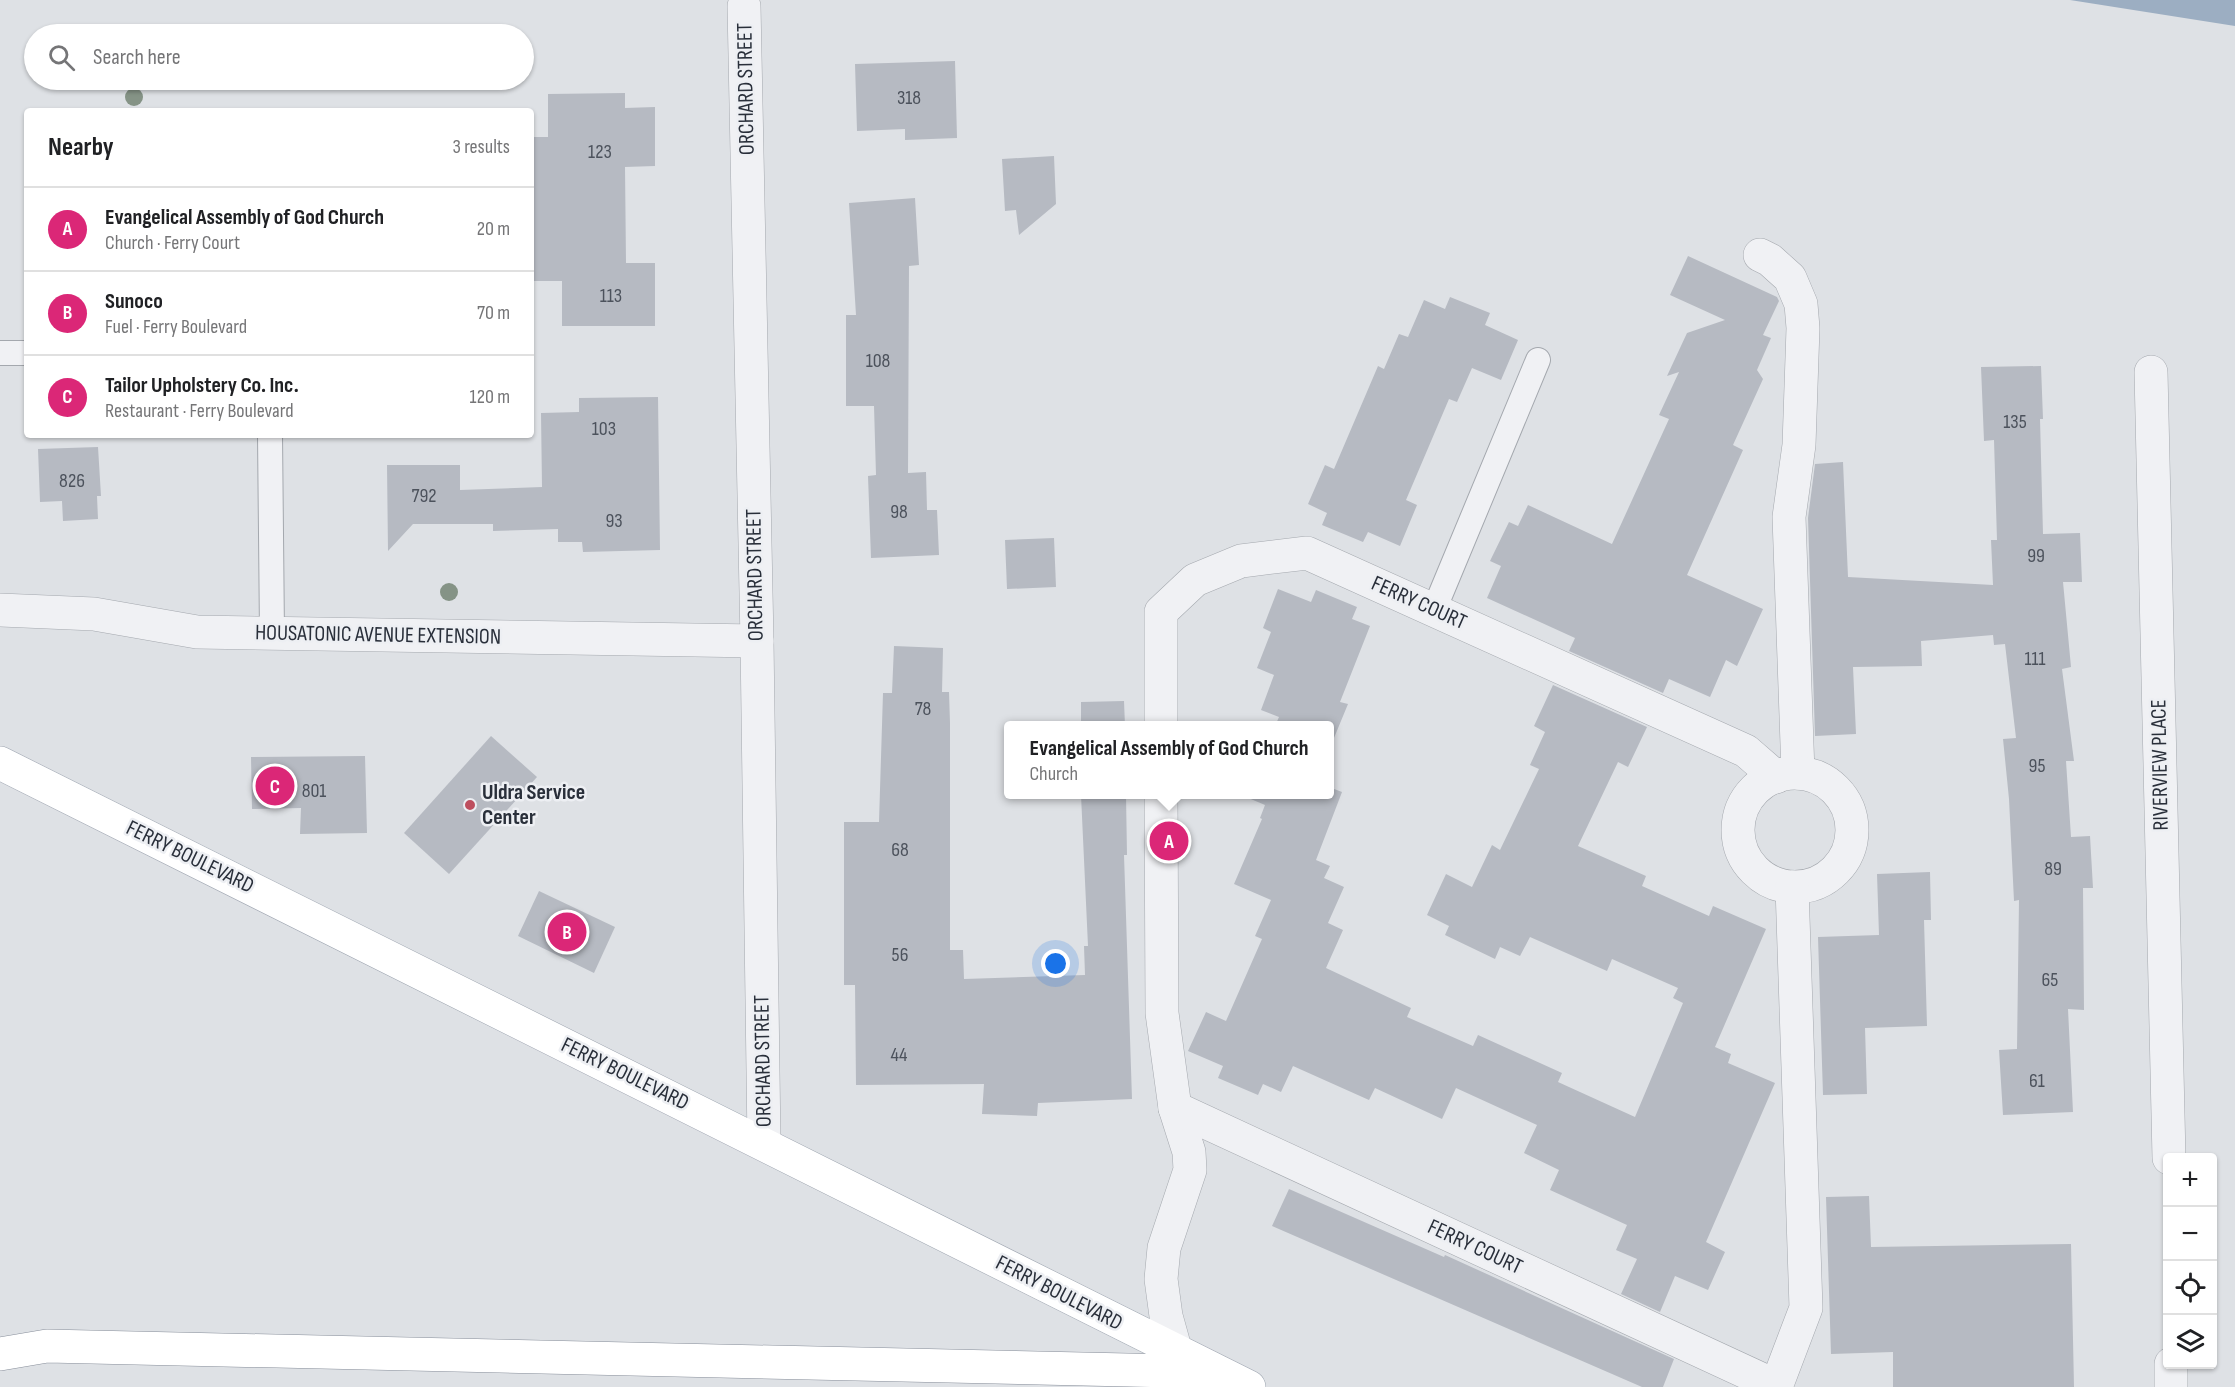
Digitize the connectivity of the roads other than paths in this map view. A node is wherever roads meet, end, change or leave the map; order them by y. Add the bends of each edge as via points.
1 (744, 6) dead end
2 (1760, 255) dead end
3 (0, 353) edge
4 (24, 353) edge
5 (1538, 360) dead end
6 (2151, 372) dead end
7 (270, 438) edge
8 (0, 610) edge
9 (1434, 610) junction
10 (272, 633) junction
11 (757, 642) junction
12 (1161, 721) edge
13 (0, 763) edge
14 (1787, 775) junction
15 (1161, 799) edge
16 (1792, 887) junction
17 (1175, 1108) junction
18 (764, 1143) junction
19 (2169, 1153) edge
20 (1176, 1352) junction
21 (0, 1354) edge
22 (2171, 1369) edge
23 (1218, 1372) junction
24 (1776, 1386) edge
25 (1249, 1387) edge
26 (2171, 1387) edge

1 - 11 street, ORCHARD STREET
2 - 14 street via 1790,278 1801,303 1803,328 1799,445 1789,517
3 - 4 lane
5 - 9 lane
6 - 19 street, RIVERVIEW PLACE
7 - 10 lane
8 - 10 street, HOUSATONIC AVENUE EXTENSION via 94,614 197,632
9 - 12 street, FERRY COURT via 1306,553 1241,561 1195,580 1161,612
9 - 14 street, FERRY COURT via 1746,751
10 - 11 street, HOUSATONIC AVENUE EXTENSION
11 - 18 street, ORCHARD STREET
13 - 18 main road, FERRY BOULEVARD
14 - 16 street, FERRY COURT via 1759,786 1746,801 1739,819 1739,838 1756,873 1773,883
14 - 16 street, FERRY COURT via 1816,777 1831,786 1850,815 1852,834 1848,851 1826,879 1810,886
15 - 17 street via 1162,1013
16 - 24 street, FERRY COURT via 1806,1308
17 - 20 street via 1189,1152 1190,1170 1164,1248 1161,1279
17 - 24 street, FERRY COURT
18 - 20 main road, FERRY BOULEVARD
20 - 23 main road, FERRY BOULEVARD
21 - 23 main road via 59,1346
22 - 26 street
23 - 25 main road, FERRY BOULEVARD

